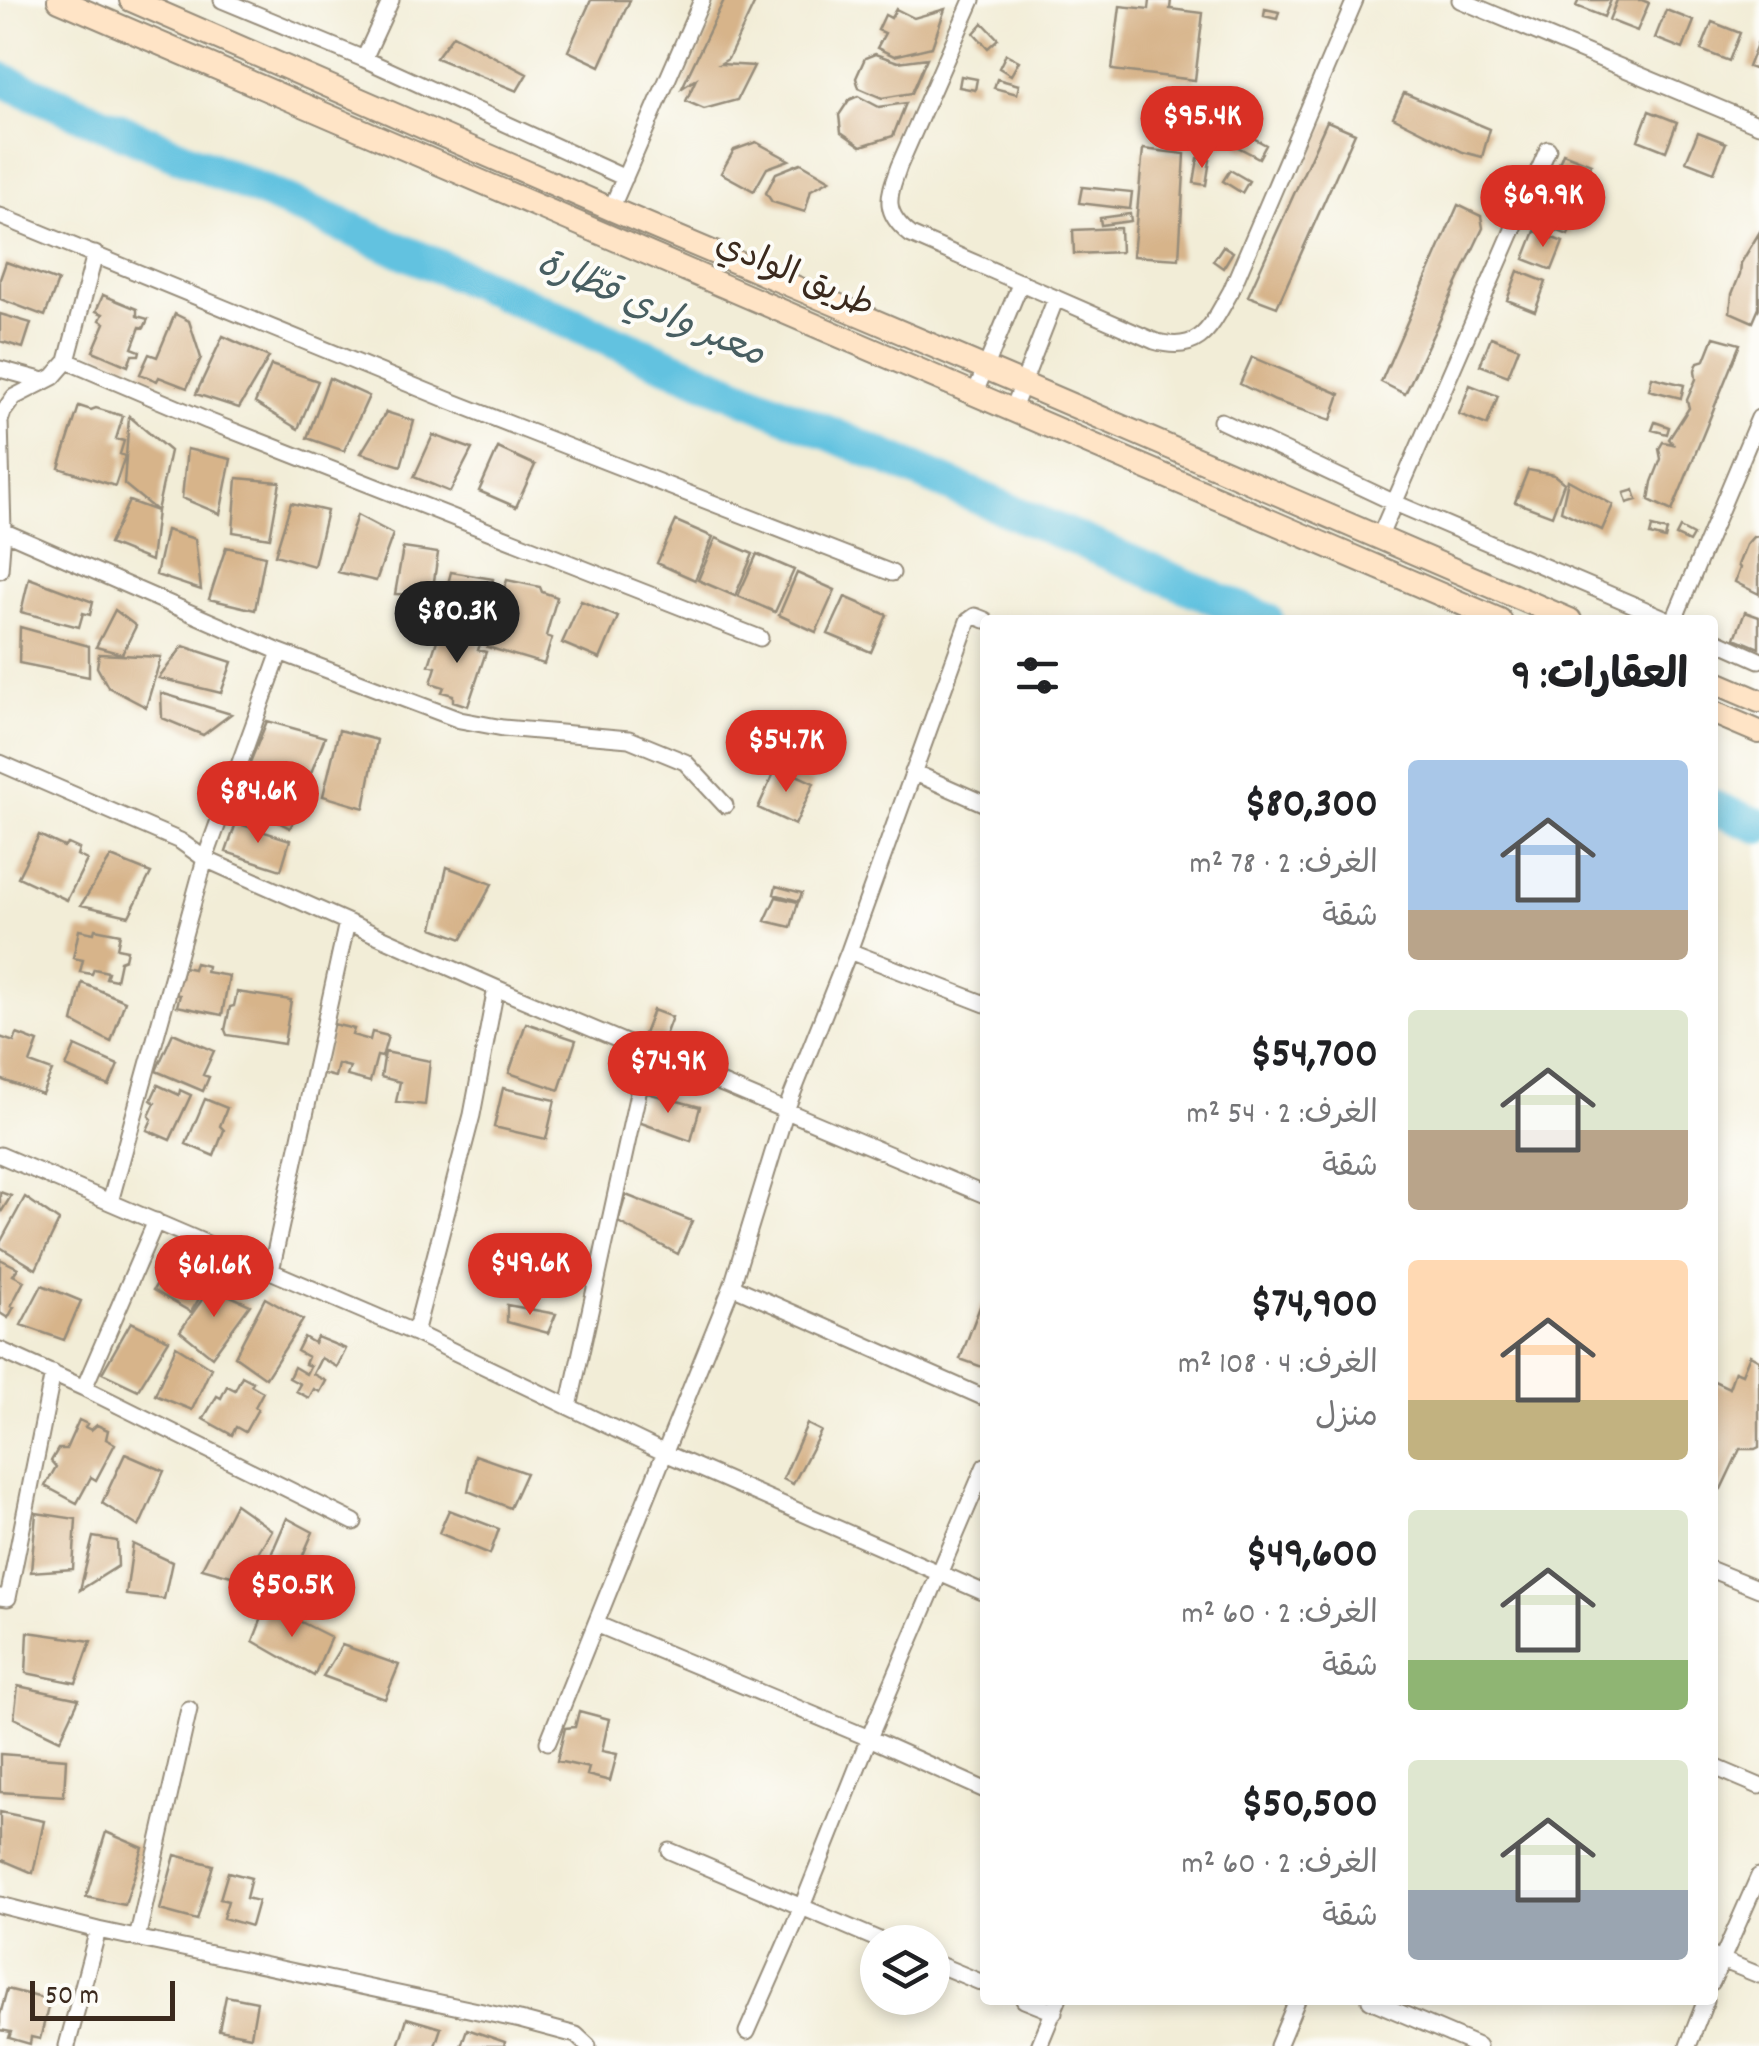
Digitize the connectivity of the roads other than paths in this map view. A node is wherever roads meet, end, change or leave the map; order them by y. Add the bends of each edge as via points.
1 (59, 0) edge
2 (131, 0) edge
3 (222, 0) edge
4 (391, 0) edge
5 (702, 0) edge
6 (972, 0) edge
7 (1355, 0) edge
8 (1460, 0) edge
9 (364, 60) junction
10 (1759, 125) edge
11 (1548, 149) dead end
12 (625, 178) junction
13 (611, 210) junction
14 (0, 216) edge
15 (96, 254) junction
16 (1021, 282) junction
17 (1056, 298) junction
18 (67, 361) junction
19 (986, 368) junction
20 (0, 369) edge
21 (44, 381) junction
22 (1023, 384) junction
23 (976, 393) junction
24 (1013, 409) junction
25 (1759, 418) edge
26 (1222, 422) dead end
27 (1395, 502) junction
28 (3, 531) junction
29 (1379, 538) junction
30 (0, 570) edge
31 (892, 572) dead end
32 (1488, 615) edge
33 (1558, 615) edge
34 (1659, 615) edge
35 (1673, 615) edge
36 (980, 618) edge
37 (760, 638) dead end
38 (1718, 642) edge
39 (280, 652) junction
40 (1759, 660) edge
41 (1718, 684) edge
42 (1759, 701) edge
43 (1718, 715) edge
44 (1759, 732) edge
45 (0, 763) edge
46 (913, 772) junction
47 (980, 802) edge
48 (726, 805) dead end
49 (206, 859) junction
50 (347, 922) junction
51 (849, 951) junction
52 (496, 988) junction
53 (980, 1002) edge
54 (647, 1052) junction
55 (786, 1110) junction
56 (0, 1155) edge
57 (980, 1193) edge
58 (110, 1202) junction
59 (156, 1221) junction
60 (271, 1271) junction
61 (732, 1286) junction
62 (415, 1332) junction
63 (0, 1350) edge
64 (53, 1373) junction
65 (84, 1388) junction
66 (980, 1396) edge
67 (569, 1407) junction
68 (665, 1453) junction
69 (980, 1478) edge
70 (354, 1522) dead end
71 (1718, 1572) edge
72 (939, 1574) junction
73 (1759, 1589) edge
74 (980, 1591) edge
75 (0, 1596) edge
76 (596, 1624) junction
77 (189, 1710) dead end
78 (869, 1738) junction
79 (548, 1742) dead end
80 (1718, 1769) edge
81 (1759, 1786) edge
82 (980, 1788) edge
83 (670, 1851) dead end
84 (1759, 1876) edge
85 (0, 1906) edge
86 (801, 1908) junction
87 (98, 1930) junction
88 (860, 1932) edge
89 (137, 1939) junction
90 (1718, 1955) edge
91 (1718, 1957) edge
92 (950, 1969) edge
93 (1759, 1975) edge
94 (980, 1982) edge
95 (1294, 2005) edge
96 (1382, 2005) edge
97 (1704, 2005) edge
98 (1056, 2006) edge
99 (747, 2032) dead end
100 (68, 2046) edge
101 (588, 2046) edge
102 (1038, 2046) edge
103 (1278, 2046) edge
104 (1478, 2046) edge
105 (1688, 2046) edge

1 - 23 main road, طريق الوادي
2 - 13 main road, طريق الوادي
3 - 9 street
4 - 9 street
5 - 12 street
6 - 16 street via 898,166 889,208 911,235
7 - 17 street via 1242,266 1200,339 1166,345
8 - 10 street
9 - 12 street
11 - 27 street
12 - 13 street
13 - 19 main road, طريق الوادي
14 - 15 street
15 - 18 street
15 - 31 street
16 - 17 street
16 - 19 street
17 - 22 street
18 - 21 street
18 - 37 street
19 - 22 main road, طريق الوادي
19 - 23 street
20 - 21 street
21 - 28 street via 14,396 0,421
22 - 24 street
22 - 29 main road, طريق الوادي
23 - 24 main road, طريق الوادي
24 - 32 main road, طريق الوادي
25 - 35 street
26 - 27 street
27 - 29 street
27 - 34 street
28 - 30 street
28 - 39 street
29 - 33 main road, طريق الوادي
36 - 46 street via 968,621
38 - 40 street
39 - 48 street via 460,720 629,739 685,762
39 - 49 street
41 - 42 main road
43 - 44 main road
45 - 49 street via 180,841
46 - 47 street
46 - 51 street
49 - 50 street
49 - 58 street
50 - 52 street
50 - 60 street
51 - 53 street
51 - 55 street
52 - 54 street
52 - 62 street via 472,1114
54 - 55 street
54 - 67 street
55 - 57 street
55 - 61 street
56 - 58 street
58 - 59 street
59 - 60 street
59 - 65 street
60 - 62 street
61 - 66 street
61 - 68 street
62 - 67 street
63 - 64 street
64 - 65 street
64 - 75 street via 8,1598
65 - 70 street
67 - 68 street
68 - 72 street
68 - 76 street
69 - 72 street
71 - 73 street
72 - 74 street
72 - 78 street
76 - 78 street
76 - 79 street
77 - 89 street
78 - 82 street
78 - 86 street
80 - 81 street
83 - 86 street
84 - 90 street
85 - 87 street
86 - 88 street
86 - 99 street
87 - 89 street
87 - 100 street
89 - 101 street via 520,2020 576,2035
91 - 93 street
92 - 94 street
95 - 103 street
96 - 104 street
97 - 105 street
98 - 102 street

